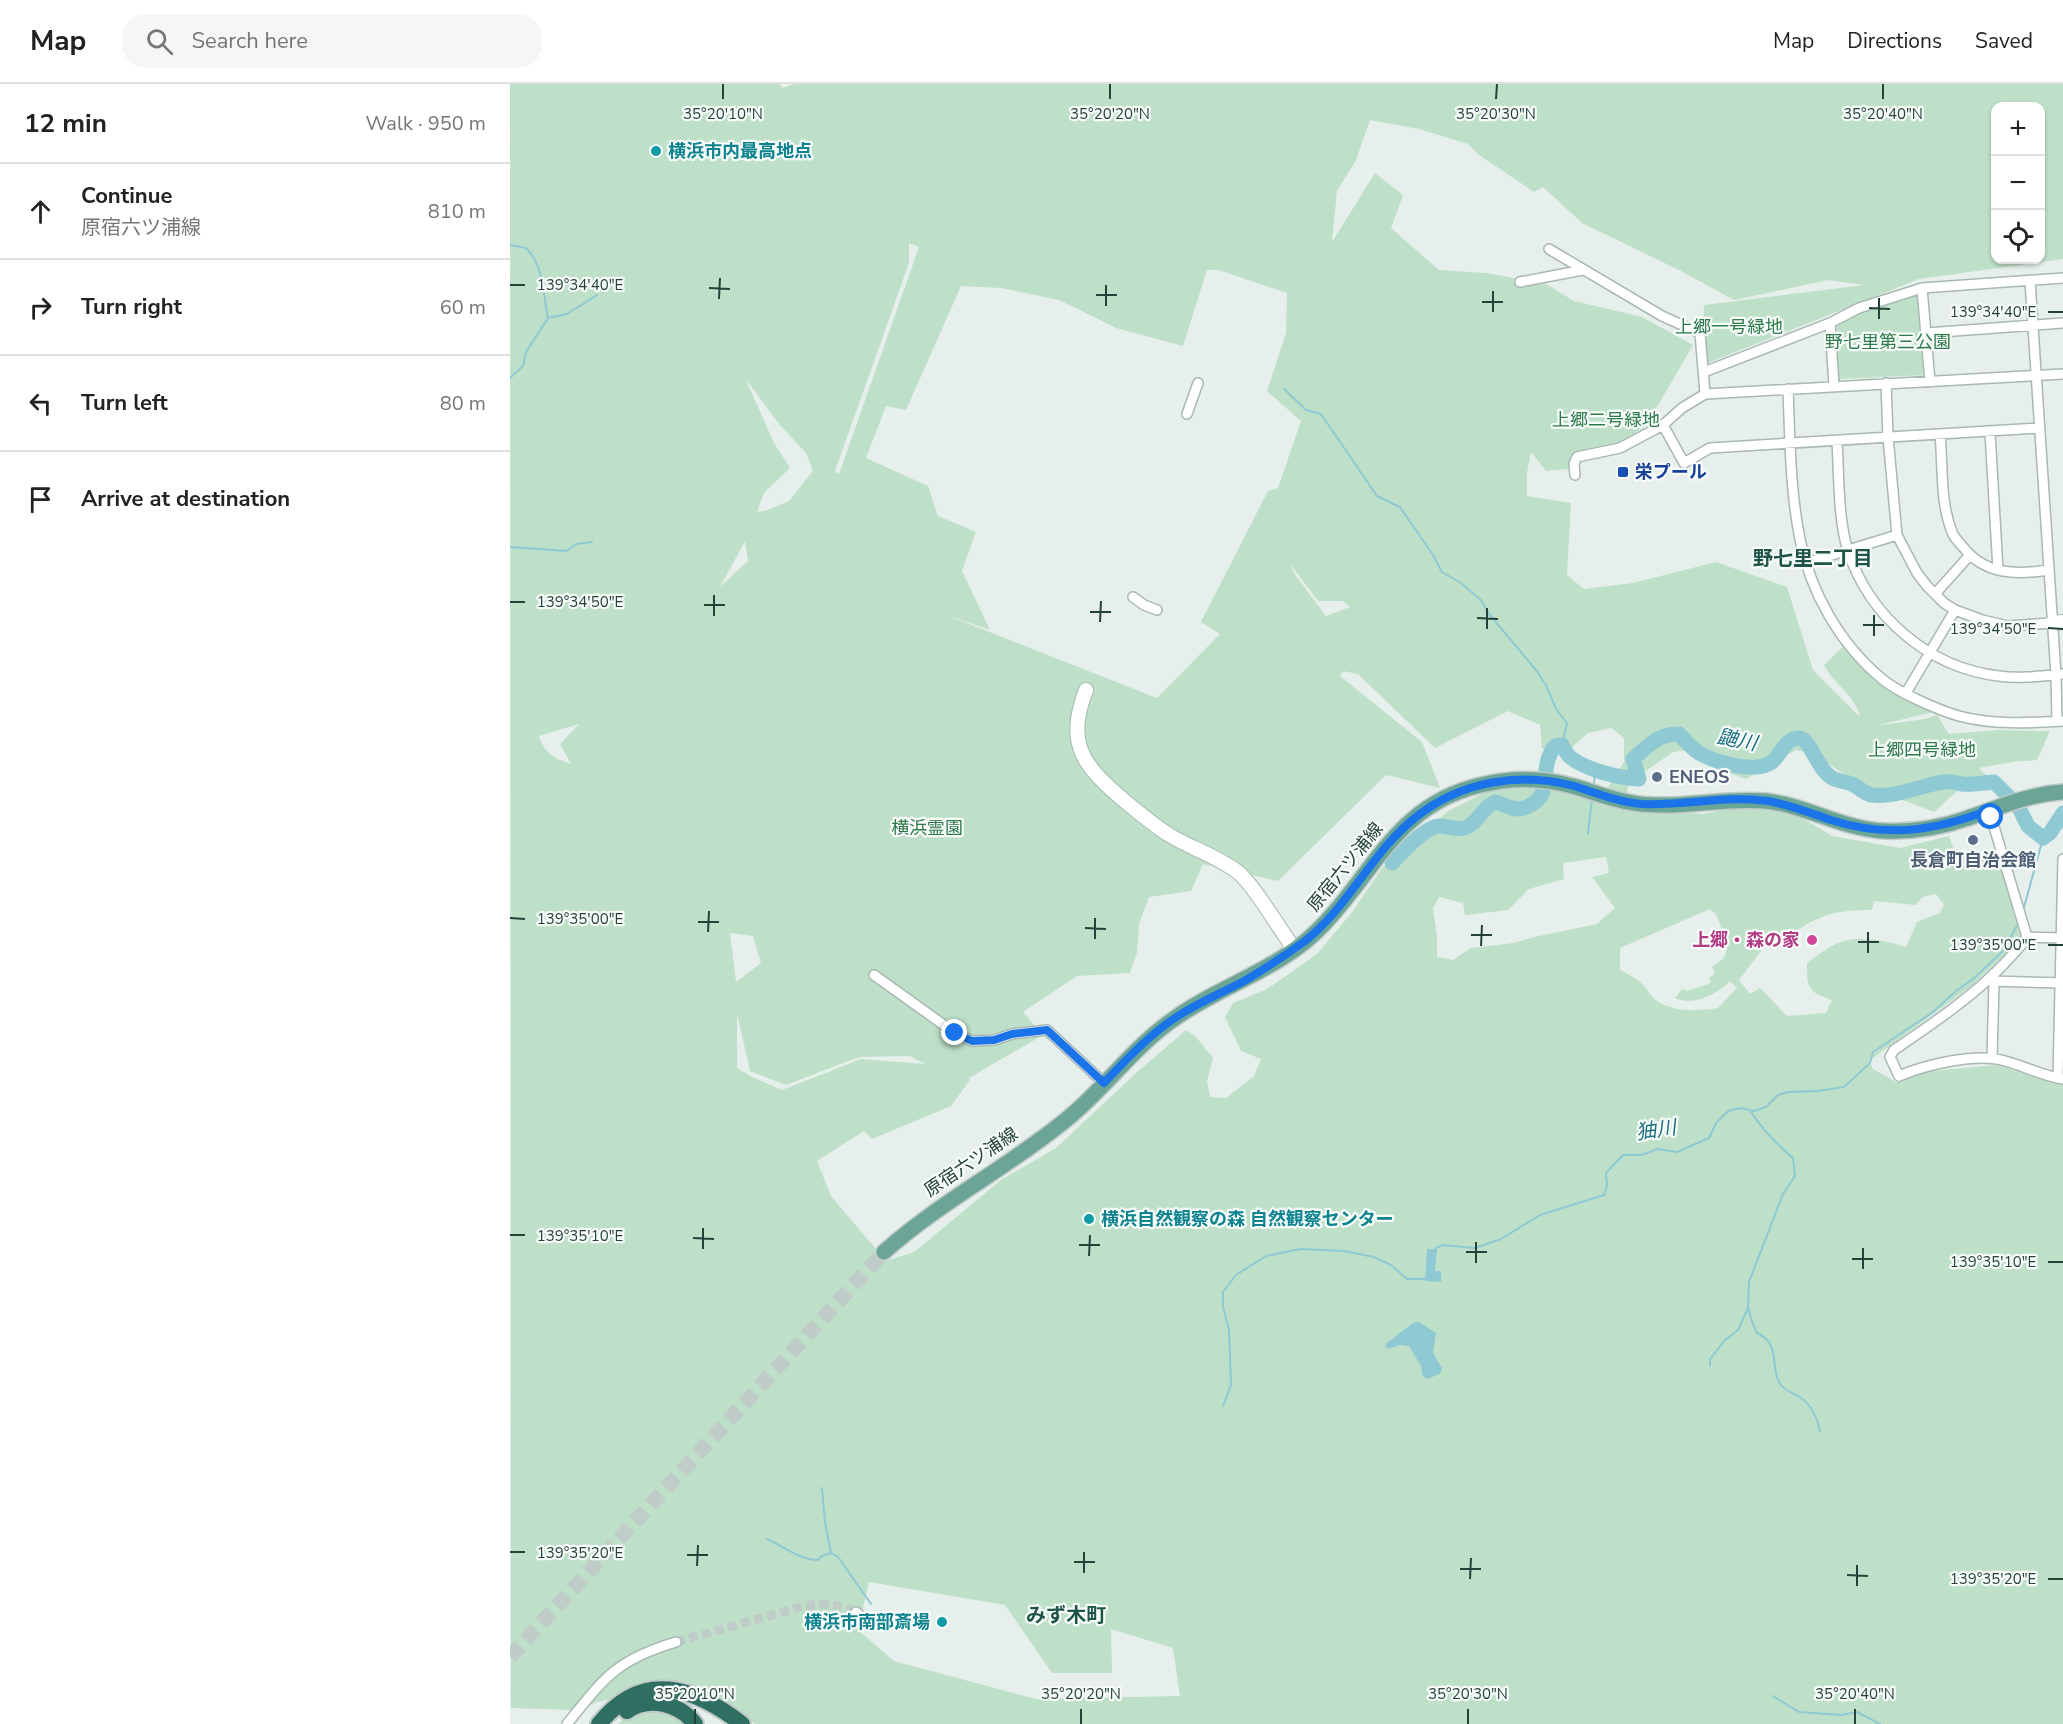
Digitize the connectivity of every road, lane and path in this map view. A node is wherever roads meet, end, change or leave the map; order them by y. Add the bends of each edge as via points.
1 (1549, 249) dead end
2 (1583, 270) junction
3 (2063, 278) edge
4 (2030, 281) junction
5 (1520, 282) dead end
6 (1922, 288) junction
7 (1830, 323) junction
8 (2063, 323) edge
9 (2033, 325) junction
10 (1927, 333) junction
11 (1704, 372) junction
12 (2063, 374) edge
13 (2036, 376) junction
14 (1930, 382) junction
15 (1198, 383) dead end
16 (1886, 383) junction
17 (1834, 386) junction
18 (1788, 389) junction
19 (1705, 394) junction
20 (1187, 414) dead end
21 (1663, 425) junction
22 (2039, 428) junction
23 (1990, 432) junction
24 (1940, 434) junction
25 (1888, 437) junction
26 (1837, 441) junction
27 (1790, 443) junction
28 (1575, 475) dead end
29 (1897, 535) junction
30 (1848, 551) junction
31 (1969, 556) junction
32 (1806, 563) junction
33 (1998, 570) junction
34 (2048, 570) junction
35 (1935, 594) junction
36 (1133, 597) dead end
37 (1157, 610) dead end
38 (1955, 610) junction
39 (2057, 623) edge
40 (1929, 653) junction
41 (2060, 674) edge
42 (1086, 690) dead end
43 (1906, 693) junction
44 (2060, 721) edge
45 (2063, 792) edge
46 (1993, 809) junction
47 (2063, 859) edge
48 (2062, 894) edge
49 (2026, 937) junction
50 (2062, 938) edge
51 (1292, 950) junction
52 (874, 975) dead end
53 (1991, 981) junction
54 (2062, 983) edge
55 (2061, 1028) edge
56 (1992, 1058) junction
57 (2061, 1078) edge
58 (1104, 1083) junction
59 (884, 1251) tunnel mouth
60 (856, 1612) tunnel mouth
61 (866, 1619) dead end
62 (676, 1642) tunnel mouth
63 (567, 1724) edge
64 (599, 1724) edge
65 (611, 1724) edge
66 (695, 1724) edge
67 (742, 1724) edge

1 - 2 street
2 - 5 street
2 - 11 street via 1662,316 1701,333
3 - 4 street
4 - 6 street
4 - 9 street
6 - 7 street via 1859,308
6 - 10 street
7 - 11 street
7 - 17 street
8 - 9 street
9 - 10 street
9 - 13 street
10 - 14 street
11 - 19 street
12 - 13 street
13 - 14 street
13 - 22 street
14 - 16 street
15 - 20 street
16 - 17 street
16 - 25 street
17 - 18 street
18 - 19 street
18 - 27 street
19 - 21 street
21 - 27 street via 1684,463 1710,448
21 - 28 street via 1612,451 1578,457
22 - 23 street
22 - 34 street
23 - 24 street
23 - 33 street
24 - 25 street
24 - 31 street via 1947,513 1953,534
25 - 26 street
25 - 29 street
26 - 27 street
26 - 30 street
27 - 32 street via 1795,509
29 - 30 street
29 - 35 street via 1917,573
30 - 32 street
30 - 40 street via 1867,591 1884,614
31 - 33 street
31 - 35 street
32 - 43 street via 1819,597 1840,633 1882,679
33 - 34 street via 2022,574
34 - 39 street
35 - 38 street
36 - 37 street
38 - 39 street via 2008,626
38 - 40 street
39 - 41 street
40 - 41 street via 1954,666 1989,675
40 - 43 street
41 - 44 street
42 - 51 street via 1078,714 1077,734 1091,770 1162,831 1238,873
43 - 44 street via 1958,716 2001,723
45 - 46 main road, 原宿六ツ浦線 via 2044,793
46 - 49 street
46 - 51 main road, 原宿六ツ浦線 via 1929,829 1881,831 1767,801 1632,803 1539,780 1467,788 1445,798 1400,831 1320,929
47 - 48 street
48 - 50 street
49 - 50 street
49 - 53 street
50 - 54 street
51 - 58 main road, 原宿六ツ浦線 via 1172,1020
52 - 58 street via 972,1041 1047,1030
53 - 54 street
53 - 56 street
53 - 56 street via 1894,1050 1890,1057 1899,1076 1937,1064
54 - 55 street
55 - 57 street
56 - 57 street
58 - 59 main road, 原宿六ツ浦線 via 1066,1120 933,1211
60 - 61 street
62 - 63 street via 630,1659 614,1670
64 - 67 highway via 635,1695 666,1689 710,1701
65 - 66 highway via 631,1708 651,1703 677,1708

